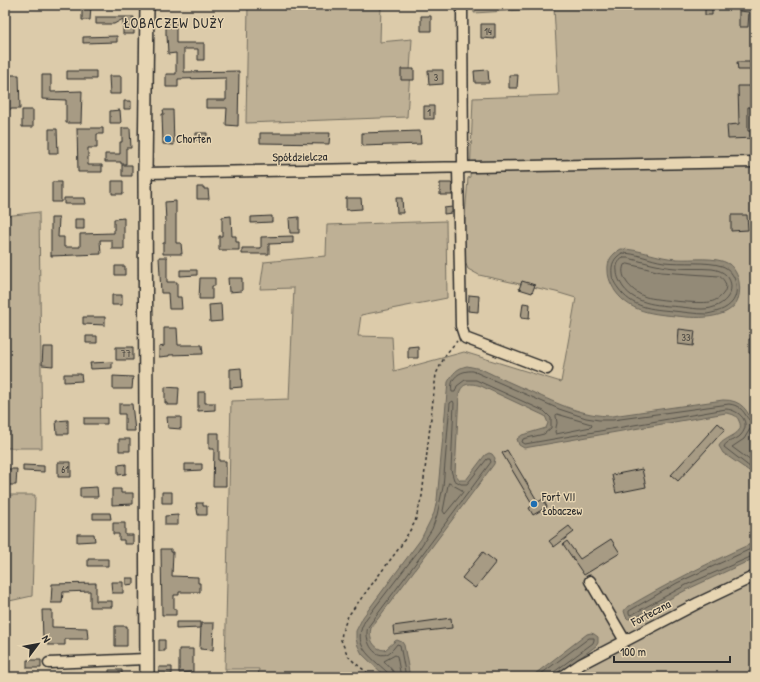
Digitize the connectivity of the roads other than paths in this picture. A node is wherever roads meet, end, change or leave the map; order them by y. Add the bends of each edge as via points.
1 (147, 5) edge
2 (462, 5) edge
3 (755, 162) edge
4 (459, 168) junction
5 (145, 173) junction
6 (547, 368) dead end
7 (755, 576) edge
8 (590, 581) dead end
9 (625, 641) junction
10 (146, 660) junction
11 (49, 663) dead end
12 (146, 677) edge
13 (562, 677) edge

1 - 5 main road
2 - 4 street
3 - 4 street, Spółdzielcza
4 - 5 street, Spółdzielcza
4 - 6 street via 461,326 465,338
5 - 10 main road
7 - 9 street, Forteczna
8 - 9 street
9 - 13 street, Forteczna
10 - 11 street
10 - 12 main road

